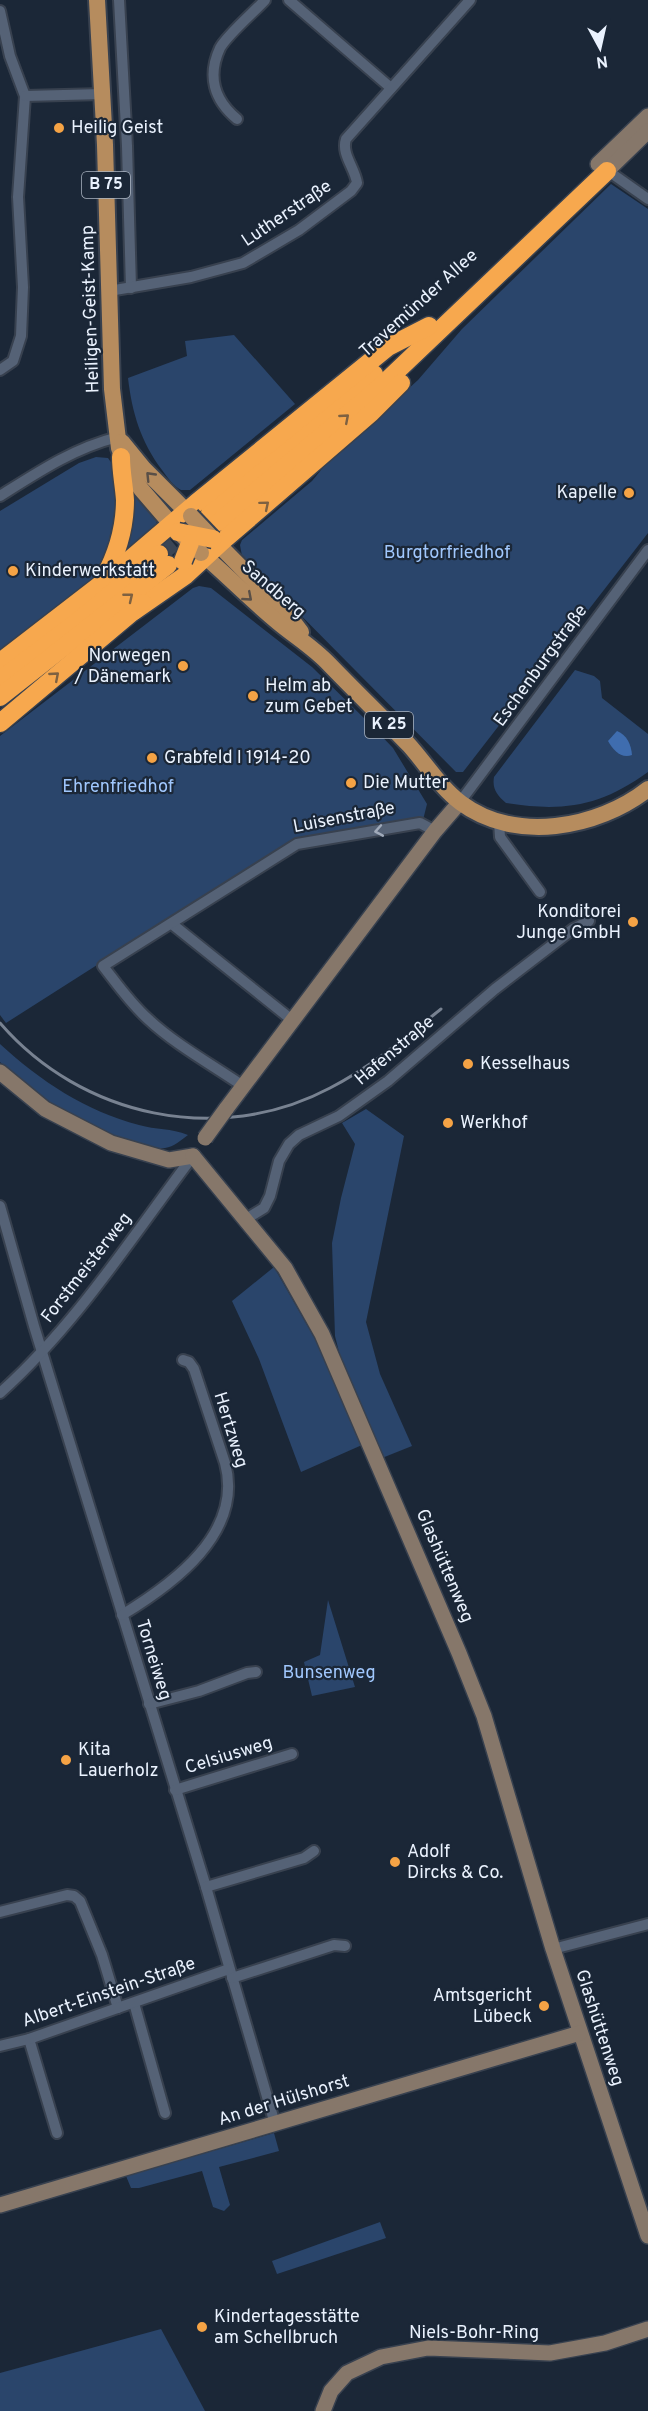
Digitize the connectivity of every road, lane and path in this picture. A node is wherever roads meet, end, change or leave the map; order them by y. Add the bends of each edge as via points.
1 (97, 0) edge
2 (118, 0) edge
3 (265, 0) edge
4 (289, 0) edge
5 (470, 0) edge
6 (0, 11) edge
7 (5, 57) edge
8 (392, 88) junction
9 (103, 94) junction
10 (25, 96) junction
11 (648, 116) edge
12 (237, 119) dead end
13 (648, 131) edge
14 (603, 167) junction
15 (648, 199) edge
16 (131, 288) junction
17 (109, 291) junction
18 (432, 330) junction
19 (0, 370) edge
20 (118, 437) junction
21 (122, 457) junction
22 (0, 496) edge
23 (200, 531) junction
24 (648, 550) edge
25 (166, 555) junction
26 (100, 585) junction
27 (134, 611) junction
28 (0, 662) edge
29 (0, 680) edge
30 (0, 697) edge
31 (4, 720) edge
32 (648, 789) edge
33 (460, 802) junction
34 (499, 822) junction
35 (435, 831) junction
36 (540, 892) dead end
37 (589, 921) dead end
38 (172, 924) junction
39 (292, 1020) junction
40 (0, 1072) edge
41 (243, 1086) junction
42 (193, 1156) junction
43 (0, 1206) edge
44 (246, 1219) junction
45 (42, 1352) junction
46 (183, 1360) dead end
47 (0, 1393) edge
48 (122, 1615) junction
49 (256, 1672) dead end
50 (149, 1704) junction
51 (292, 1754) dead end
52 (175, 1790) junction
53 (314, 1851) dead end
54 (206, 1887) junction
55 (0, 1912) edge
56 (648, 1924) edge
57 (345, 1946) dead end
58 (553, 1949) junction
59 (230, 1973) junction
60 (134, 2003) junction
61 (118, 2008) junction
62 (580, 2033) junction
63 (29, 2039) junction
64 (0, 2046) edge
65 (165, 2113) dead end
66 (275, 2124) junction
67 (57, 2133) dead end
68 (0, 2205) edge
69 (648, 2236) edge
70 (648, 2329) edge
71 (323, 2411) edge

1 - 9 main road, Heiligen-Geist-Kamp / B 75
2 - 16 street
3 - 12 street via 221,46 213,69 213,83 224,108
4 - 8 street
5 - 8 street, Lutherstraße
6 - 7 street
7 - 10 street
8 - 16 street, Lutherstraße via 346,139 345,149 357,183 351,191 281,242 243,263
9 - 10 street
9 - 17 main road, Heiligen-Geist-Kamp / B 75
10 - 19 street via 18,197 23,287 21,336 13,362
11 - 14 street, Travemünder Allee
13 - 14 street, Travemünder Allee
14 - 15 street
14 - 18 highway, Travemünder Allee
16 - 17 street, Lutherstraße
17 - 20 main road, Heiligen-Geist-Kamp / B 75
18 - 23 highway via 388,347
23 -> 18 highway via 371,414 413,371
20 - 21 main road, Heiligen-Geist-Kamp / B 75
20 - 22 street via 87,446
23 -> 20 main road
21 - 23 main road, Heiligen-Geist-Kamp via 141,489
21 - 26 highway, B 75 via 124,521 119,545
23 - 25 highway, bridge
23 - 25 highway
23 - 27 highway via 173,586
23 - 33 main road, Sandberg / K 25 via 280,624 316,651
24 - 33 street, Eschenburgstraße
25 - 26 highway
25 - 27 highway via 167,583
25 - 29 highway
30 -> 25 highway
26 - 28 highway, B 75
31 -> 27 highway
32 - 34 main road, K 25 via 616,809 574,823 550,826
33 - 34 main road, K 25
33 - 35 street
34 - 36 street via 500,837
35 -> 38 street, Luisenstraße via 420,823 297,844
35 - 39 street
37 - 44 street, Hafenstraße via 495,989 388,1081 339,1116 299,1135 279,1161 264,1208
38 - 39 street
38 - 41 street, Luisenstraße via 103,966 148,1020
39 - 41 street
40 - 42 street via 45,1109 111,1143 169,1160
41 - 42 street, bridge
42 - 44 street, Glashüttenweg
42 - 45 street, Forstmeisterweg
43 - 45 street, Torneiweg
44 - 58 street, Glashüttenweg via 285,1268 322,1334 463,1662 484,1716
45 - 47 street, Forstmeisterweg
45 - 48 street, Torneiweg
46 - 48 street, Hertzweg via 194,1369 225,1462 227,1502 210,1541 196,1558 170,1584
48 - 50 street, Torneiweg
49 - 50 street
50 - 52 street, Torneiweg
51 - 52 street, Celsiusweg
52 - 54 street, Torneiweg
53 - 54 street via 304,1858
54 - 59 street, Torneiweg
55 - 61 street via 74,1896 80,1901 102,1955
56 - 58 street
57 - 59 street, Albert-Einstein-Straße
58 - 62 street, Glashüttenweg
59 - 60 street, Albert-Einstein-Straße
59 - 66 street, Torneiweg
60 - 61 street, Albert-Einstein-Straße
60 - 65 street
61 - 63 street, Albert-Einstein-Straße
62 - 66 street, An der Hülshorst
62 - 69 street, Glashüttenweg
63 - 64 street, Albert-Einstein-Straße
63 - 67 street
66 - 68 street, An der Hülshorst
70 - 71 street, Niels-Bohr-Ring via 550,2354 428,2349 381,2357 347,2373 331,2391

